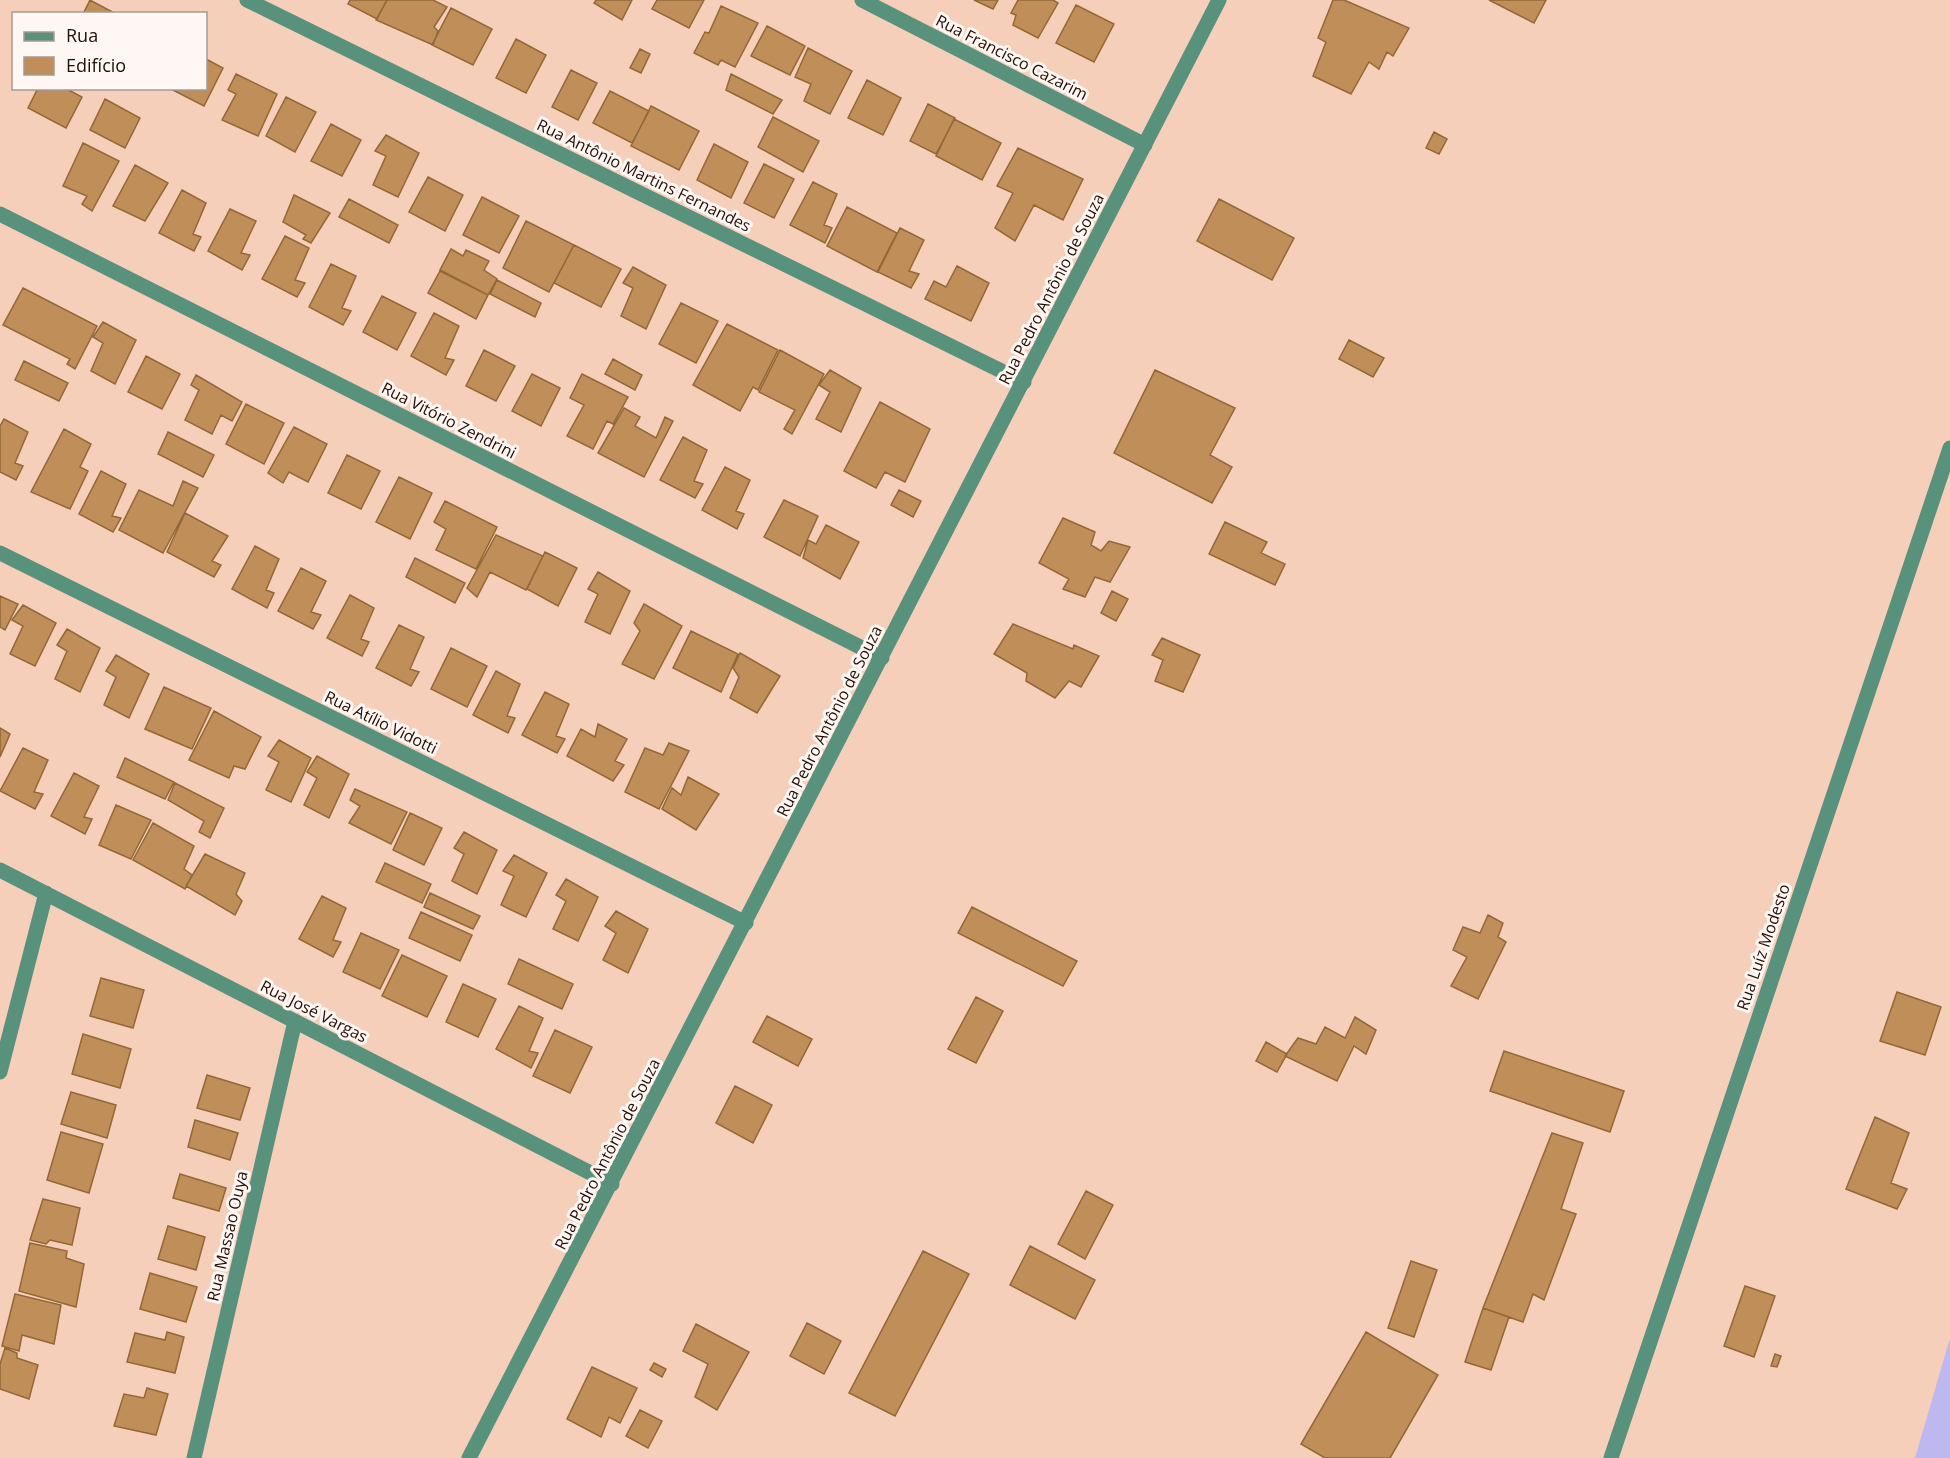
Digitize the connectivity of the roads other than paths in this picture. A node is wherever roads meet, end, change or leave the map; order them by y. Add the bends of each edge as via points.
1 (247, 0) edge
2 (862, 0) edge
3 (1219, 0) edge
4 (1145, 145) junction
5 (0, 214) edge
6 (1024, 382) junction
7 (1950, 448) edge
8 (0, 554) edge
9 (882, 658) junction
10 (0, 870) edge
11 (46, 893) junction
12 (746, 923) junction
13 (296, 1022) junction
14 (0, 1072) edge
15 (612, 1184) junction
16 (194, 1458) edge
17 (469, 1458) edge
18 (1611, 1458) edge

1 - 6 street, Rua Antônio Martins Fernandes
2 - 4 street, Rua Francisco Cazarim
3 - 4 street, Rua Pedro Antônio de Souza
4 - 6 street, Rua Pedro Antônio de Souza
5 - 9 street, Rua Vitório Zendrini
6 - 9 street, Rua Pedro Antônio de Souza
7 - 18 street, Rua Luíz Modesto
8 - 12 street, Rua Atílio Vidotti
9 - 12 street, Rua Pedro Antônio de Souza
10 - 11 street, Rua José Vargas
11 - 13 street, Rua José Vargas
11 - 14 street
12 - 15 street, Rua Pedro Antônio de Souza
13 - 15 street, Rua José Vargas
13 - 16 street, Rua Massao Ouya
15 - 17 street, Rua Pedro Antônio de Souza

